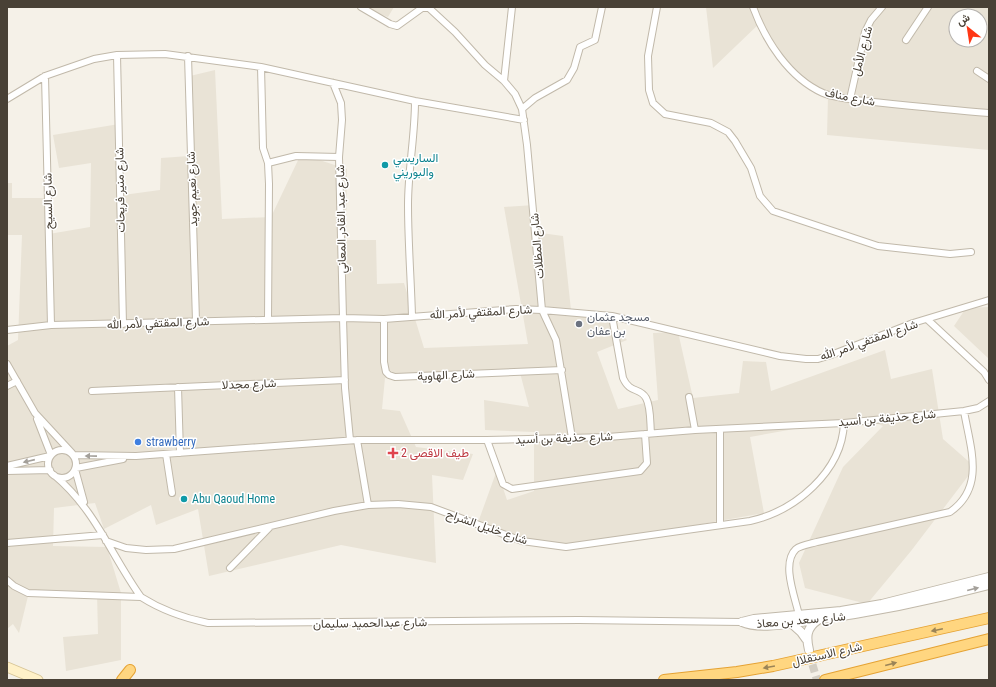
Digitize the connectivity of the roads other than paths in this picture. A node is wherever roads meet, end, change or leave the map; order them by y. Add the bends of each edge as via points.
1 (361, 7) edge
2 (512, 7) edge
3 (602, 7) edge
4 (657, 7) edge
5 (754, 7) edge
6 (882, 7) edge
7 (928, 7) edge
8 (906, 40) dead end
9 (117, 55) junction
10 (188, 56) junction
11 (261, 67) junction
12 (977, 72) dead end
13 (45, 76) junction
14 (989, 79) edge
15 (504, 81) junction
16 (333, 83) junction
17 (850, 99) junction
18 (7, 100) edge
19 (415, 101) junction
20 (522, 109) junction
21 (989, 113) edge
22 (524, 120) junction
23 (339, 157) junction
24 (268, 163) junction
25 (971, 252) dead end
26 (989, 300) edge
27 (542, 310) junction
28 (412, 316) junction
29 (612, 316) junction
30 (343, 318) junction
31 (268, 319) junction
32 (384, 319) junction
33 (928, 320) junction
34 (196, 322) junction
35 (123, 324) junction
36 (51, 325) junction
37 (7, 330) edge
38 (7, 364) edge
39 (562, 370) junction
40 (345, 380) junction
41 (989, 380) edge
42 (17, 381) junction
43 (7, 386) edge
44 (178, 387) junction
45 (92, 391) dead end
46 (689, 397) dead end
47 (989, 401) edge
48 (964, 411) junction
49 (35, 413) junction
50 (844, 423) junction
51 (720, 429) junction
52 (695, 430) junction
53 (648, 433) junction
54 (572, 438) junction
55 (350, 440) junction
56 (357, 440) junction
57 (487, 440) junction
58 (180, 453) junction
59 (73, 454) junction
60 (166, 454) junction
61 (51, 456) junction
62 (136, 456) junction
63 (7, 466) edge
64 (75, 468) junction
65 (7, 471) edge
66 (52, 473) junction
67 (172, 493) dead end
68 (85, 505) junction
69 (368, 505) junction
70 (720, 524) junction
71 (270, 527) junction
72 (103, 535) junction
73 (106, 541) junction
74 (7, 543) edge
75 (230, 568) dead end
76 (989, 578) edge
77 (7, 580) edge
78 (989, 585) edge
79 (141, 597) junction
80 (902, 603) junction
81 (989, 610) edge
82 (799, 614) junction
83 (989, 618) edge
84 (818, 620) junction
85 (975, 621) junction
86 (742, 622) junction
87 (791, 623) junction
88 (806, 639) junction
89 (989, 639) edge
90 (809, 650) tunnel mouth
91 (7, 667) edge
92 (130, 670) dead end
93 (866, 671) junction
94 (38, 680) edge
95 (122, 680) edge
96 (664, 680) edge
97 (825, 680) edge
98 (851, 680) edge

1 - 15 street, شارع المظلات via 397,26 422,8 430,8
2 - 15 street
3 - 20 street via 595,40 580,47 570,77
4 - 25 street via 648,56 649,90 653,103 665,114 711,123 728,132 751,168 760,196 773,211 878,246 950,254
5 - 17 street, شارع مناف via 763,31 799,78 824,93
6 - 17 street, شارع الأمل via 865,32
7 - 8 street
9 - 10 street
9 - 13 street via 94,59
9 - 35 street, شارع منير فريحات
10 - 11 street
10 - 34 street, شارع نعيم جويد
11 - 16 street
11 - 24 street via 263,148
12 - 14 street
13 - 18 street
13 - 36 street, شارع السيح
15 - 20 street, شارع المظلات
16 - 19 street
16 - 23 street via 341,103 342,134
17 - 21 street, شارع مناف
19 - 22 street
19 - 28 street via 408,206
20 - 22 street, شارع المظلات
22 - 27 street, شارع المظلات
23 - 24 street, شارع عبد القادر المعاني via 296,156
23 - 30 street, شارع عبد القادر المعاني
24 - 31 street
26 - 33 street, شارع المقتفي لأمر الله
27 - 28 street, شارع المقتفي لأمر الله via 516,309
27 - 29 street, شارع المقتفي لأمر الله
27 - 39 street, شارع المظلات via 556,340
28 - 32 street, شارع المقتفي لأمر الله
29 - 33 street, شارع المقتفي لأمر الله via 780,356 806,359 831,355 884,333
29 - 53 street via 623,378 631,390 642,393 647,399
30 - 31 street, شارع المقتفي لأمر الله
30 - 32 street, شارع المقتفي لأمر الله
30 - 40 street, شارع عبد القادر المعاني
31 - 34 street, شارع المقتفي لأمر الله
32 - 39 street, شارع الهاوية via 384,367 389,375 395,377
33 - 41 street via 984,372
34 - 35 street, شارع المقتفي لأمر الله
35 - 36 street, شارع المقتفي لأمر الله
36 - 37 street, شارع المقتفي لأمر الله
38 - 42 street
39 - 54 street, شارع المظلات
40 - 44 street, شارع مجدلا
40 - 55 street
42 - 43 street
42 - 49 street
44 - 45 street, شارع مجدلا
44 - 58 street
46 - 52 street
47 - 48 street, شارع حذيفة بن أسيد via 978,408
48 - 50 street, شارع حذيفة بن أسيد
48 - 82 street via 974,471 972,484 963,500 950,512 798,548 792,554 789,569
49 - 59 street
49 - 61 street
50 - 51 street, شارع حذيفة بن أسيد
50 - 70 street, شارع خليل الشراح via 842,441 836,455 824,473 801,498 767,517
51 - 52 street, شارع حذيفة بن أسيد
51 - 70 street
52 - 53 street, شارع حذيفة بن أسيد
53 - 54 street, شارع حذيفة بن أسيد
53 - 57 street via 647,463 640,471 512,488 507,488 503,484
54 - 57 street, شارع حذيفة بن أسيد
55 - 56 street, شارع حذيفة بن أسيد
55 - 58 street, شارع حذيفة بن أسيد
56 - 57 street, شارع حذيفة بن أسيد
56 - 69 street
58 - 60 street, شارع حذيفة بن أسيد
59 - 61 street via 61,450
62 -> 59 street, شارع حذيفة بن أسيد
59 - 64 street
60 - 62 street, شارع حذيفة بن أسيد
60 - 67 street
61 -> 63 street
61 - 66 street via 48,463
62 - 64 street, شارع حذيفة بن أسيد
64 - 66 street via 68,476 59,477
64 - 68 street
65 - 66 street
66 - 68 street
68 - 72 street
69 - 70 street, شارع خليل الشراح via 416,504 431,507 522,541 566,547
69 - 71 street, شارع خليل الشراح
71 - 73 street, شارع خليل الشراح via 174,549 146,550 122,547
71 - 75 street
72 - 73 street
72 - 74 street
73 - 79 street
76 - 80 street, شارع سعد بن معاذ
77 - 79 street, شارع عبدالحميد سليمان via 28,593
80 -> 78 street, شارع سعد بن معاذ
79 - 86 street, شارع عبدالحميد سليمان via 184,618 208,623 579,620
80 - 82 street, شارع سعد بن معاذ
80 - 84 street, شارع سعد بن معاذ
81 - 85 highway
82 - 86 street, شارع سعد بن معاذ
83 - 85 highway, شارع الاستقلال
84 - 87 street, شارع سعد بن معاذ
84 - 88 street via 808,630
85 -> 96 highway, شارع الاستقلال via 773,666
86 - 87 street, شارع سعد بن معاذ via 754,625
87 - 88 street
88 - 90 street
93 -> 89 highway, شارع الاستقلال
91 - 94 main road
92 - 95 highway
93 - 97 highway, شارع الاستقلال
93 - 98 highway

